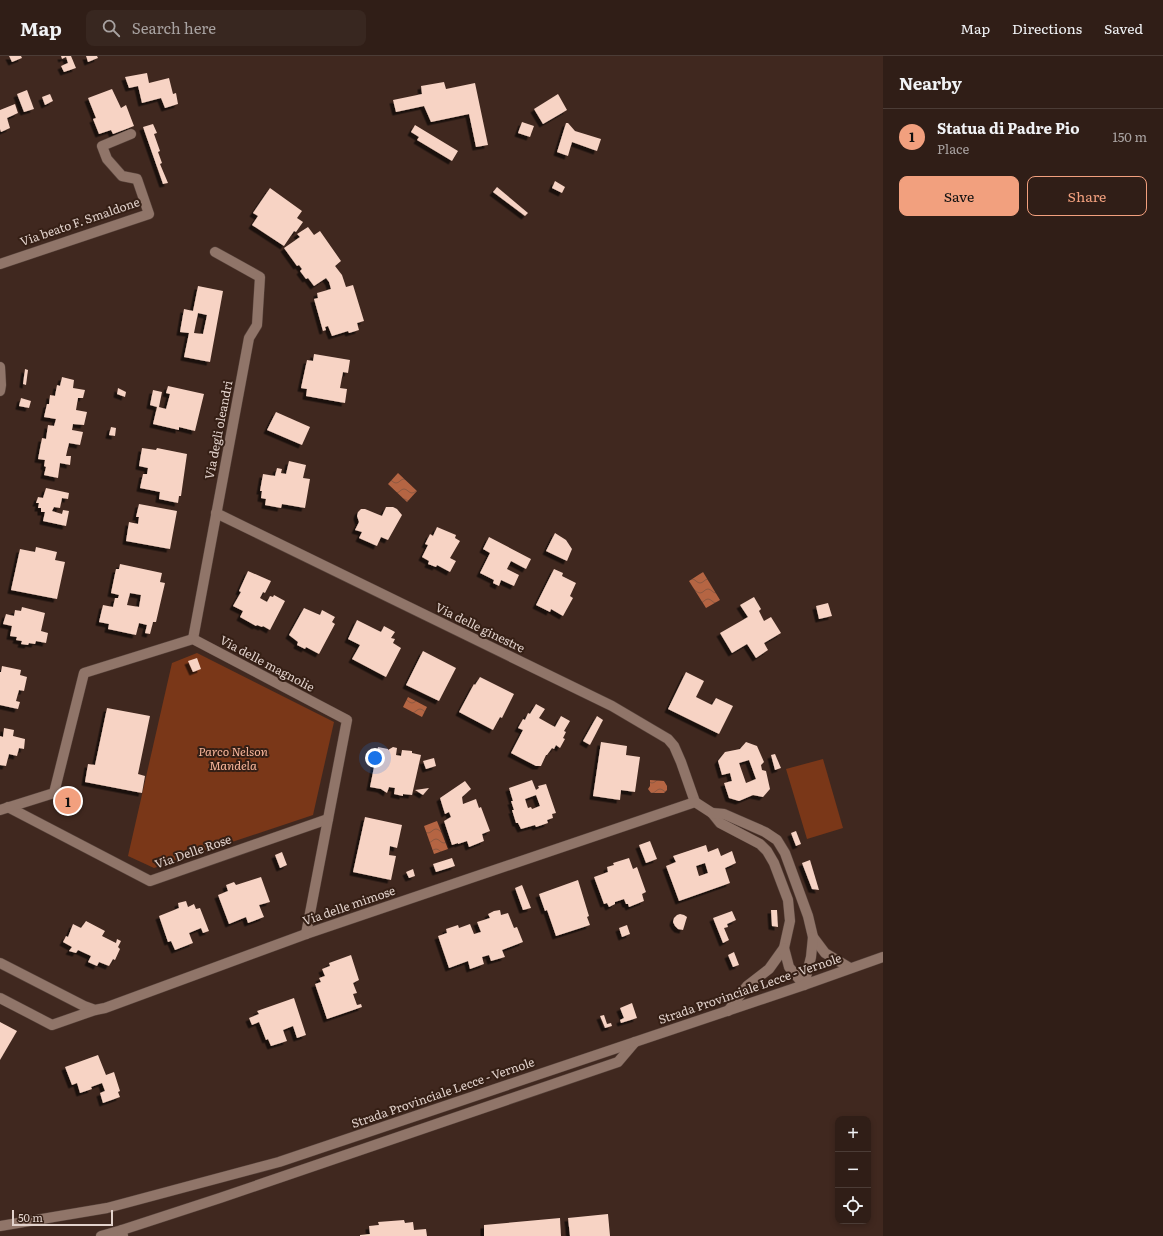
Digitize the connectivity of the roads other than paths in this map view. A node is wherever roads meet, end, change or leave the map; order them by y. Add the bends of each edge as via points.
1 (131, 134) dead end
2 (215, 252) dead end
3 (0, 264) edge
4 (0, 367) edge
5 (0, 391) edge
6 (216, 513) junction
7 (193, 639) junction
8 (694, 802) junction
9 (4, 809) edge
10 (712, 813) junction
11 (328, 819) junction
12 (306, 934) junction
13 (813, 937) junction
14 (784, 948) junction
15 (883, 957) edge
16 (0, 963) edge
17 (850, 968) junction
18 (804, 985) junction
19 (0, 998) edge
20 (95, 1010) junction
21 (728, 1011) junction
22 (635, 1042) junction
23 (1, 1225) edge
24 (122, 1233) edge
25 (101, 1236) edge

1 - 3 street, Via beato F. Smaldone via 102,146 107,159 122,176 137,179 149,214
2 - 6 street, Via degli oleandri via 260,277 257,325 249,338
4 - 5 street
6 - 7 street, Via degli oleandri
6 - 8 street, Via delle ginestre via 612,706 668,738 681,762
7 - 9 street via 84,673 54,793
7 - 11 street, Via delle magnolie via 347,720
8 - 10 street
8 - 12 street, Via delle mimose
9 - 11 street, Via Delle Rose via 150,881
10 - 13 street via 724,814 765,832 776,840 785,853
10 - 14 street via 720,823 760,844 774,863 788,900 790,922
11 - 12 street, Via delle magnolie
12 - 20 street, Via delle mimose
13 - 17 street via 825,953
13 - 18 street
14 - 18 street via 789,967
14 - 21 street via 769,969 747,986
15 - 17 street, Strada Provinciale Lecce - Vernole
16 - 20 street
17 - 18 street, Strada Provinciale Lecce - Vernole
18 - 21 street, Strada Provinciale Lecce - Vernole
19 - 20 street, Via delle mimose via 52,1025
21 - 22 street, Strada Provinciale Lecce - Vernole
22 - 23 street, Strada Provinciale Lecce - Vernole via 279,1162 107,1208
22 - 24 street via 618,1062
24 - 25 street

